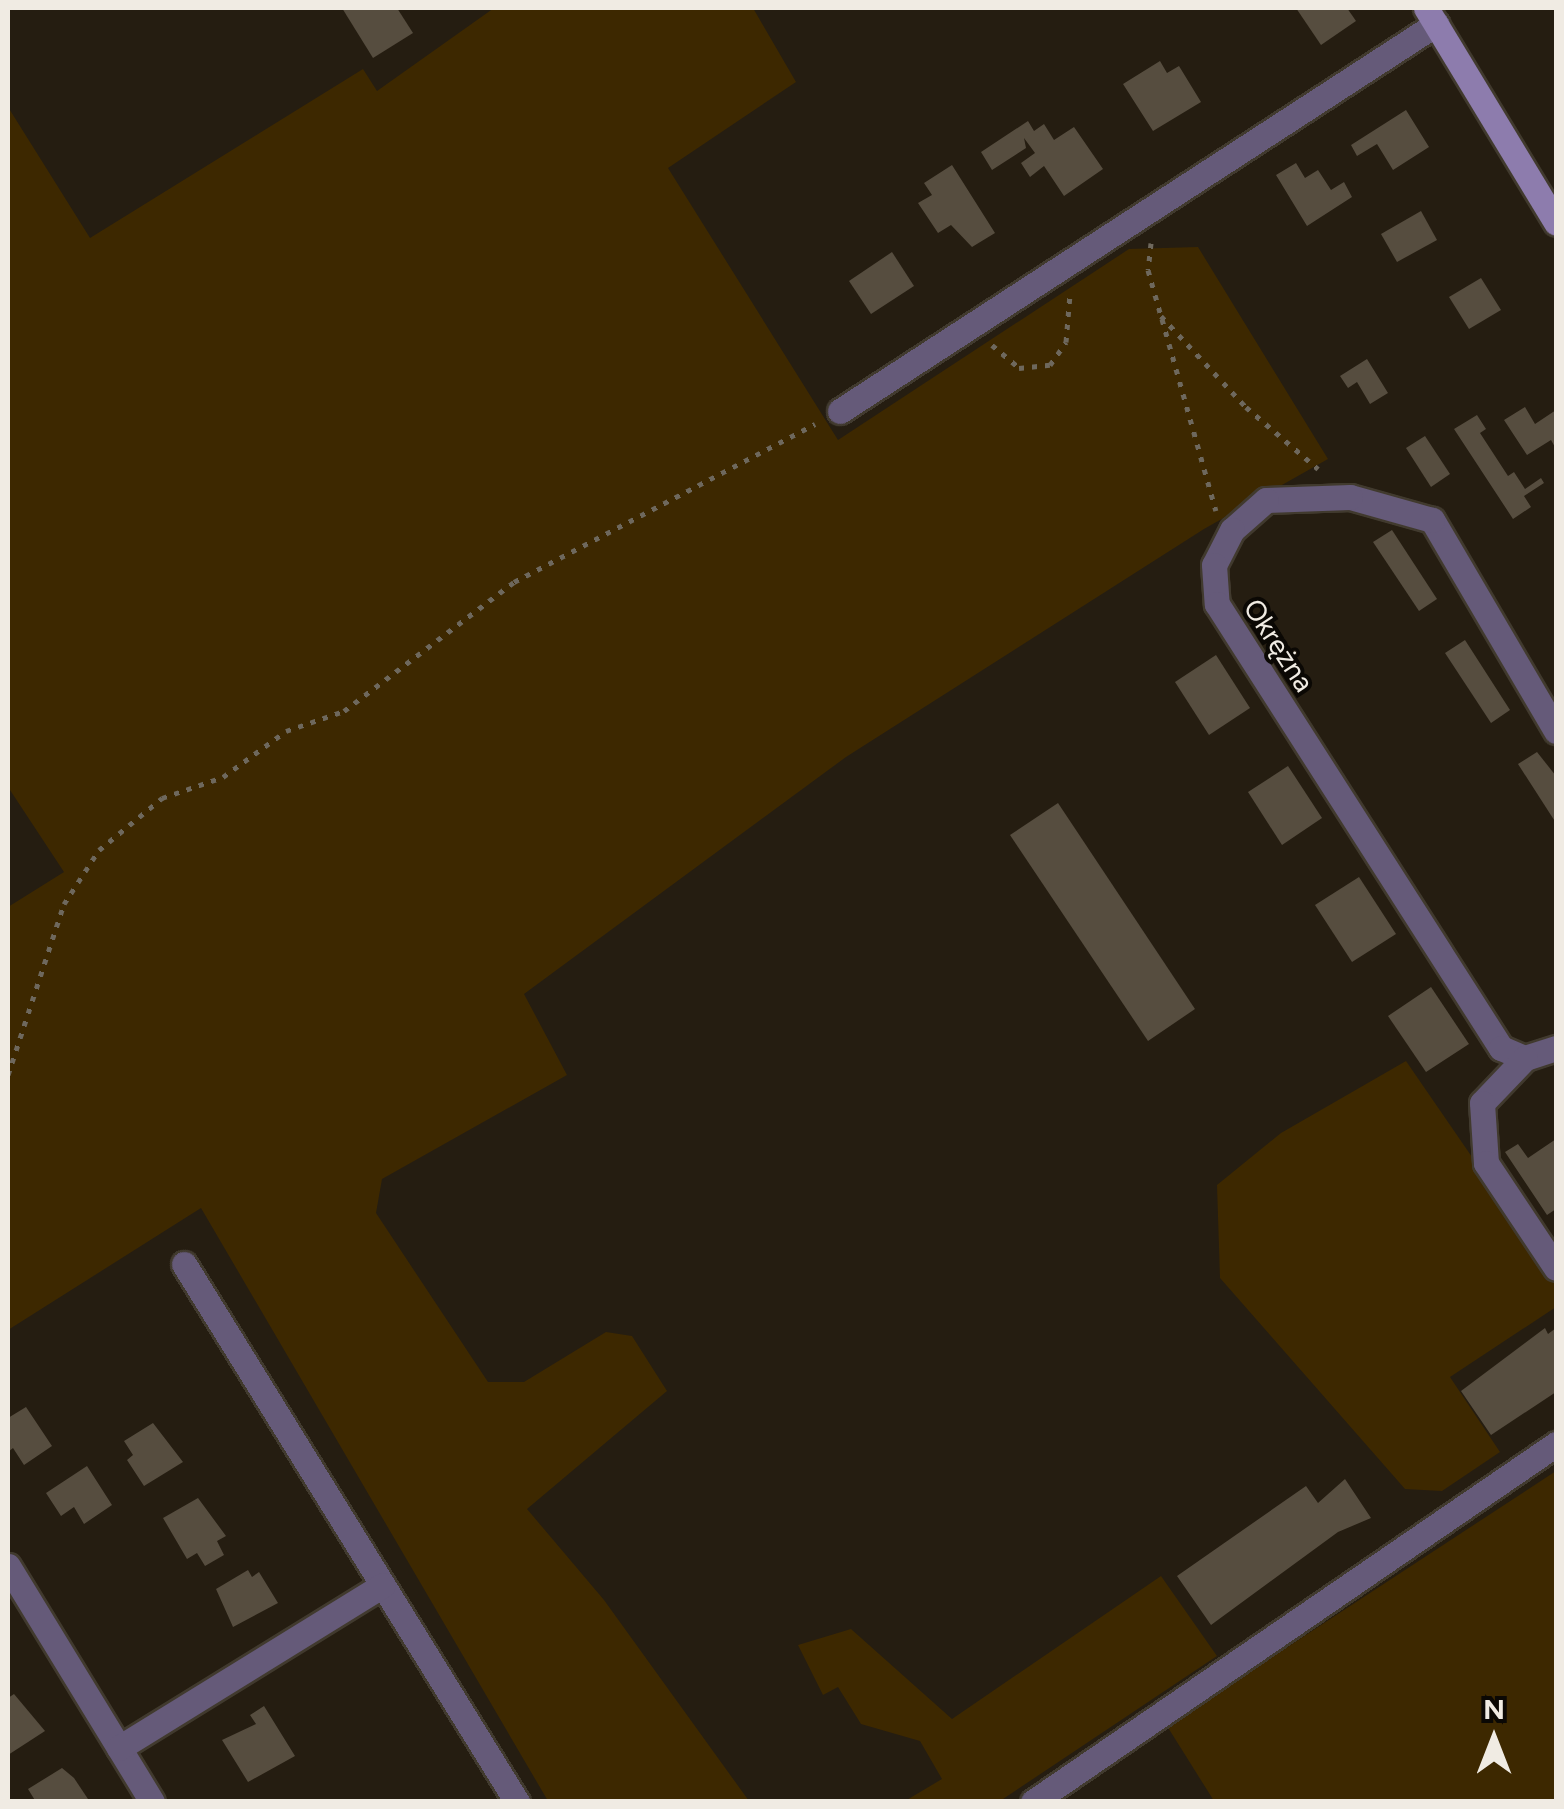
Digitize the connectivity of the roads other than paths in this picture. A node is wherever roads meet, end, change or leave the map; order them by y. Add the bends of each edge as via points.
1 (1431, 16) edge
2 (1556, 223) edge
3 (840, 411) road end
4 (1556, 731) edge
5 (1556, 1048) edge
6 (1525, 1058) junction
7 (184, 1264) dead end
8 (1556, 1268) edge
9 (1556, 1444) edge
10 (8, 1566) edge
11 (383, 1585) junction
12 (120, 1748) junction
13 (152, 1802) edge
14 (517, 1802) edge
15 (1033, 1802) edge

1 - 2 street
1 - 3 street via 1156,206
4 - 6 street, Okrężna via 1432,520 1350,497 1266,500 1232,530 1214,565 1218,604 1501,1048
5 - 6 street
6 - 8 street via 1482,1104 1486,1163
7 - 11 street
9 - 15 street
10 - 12 street
11 - 12 street
11 - 14 street
12 - 13 street

